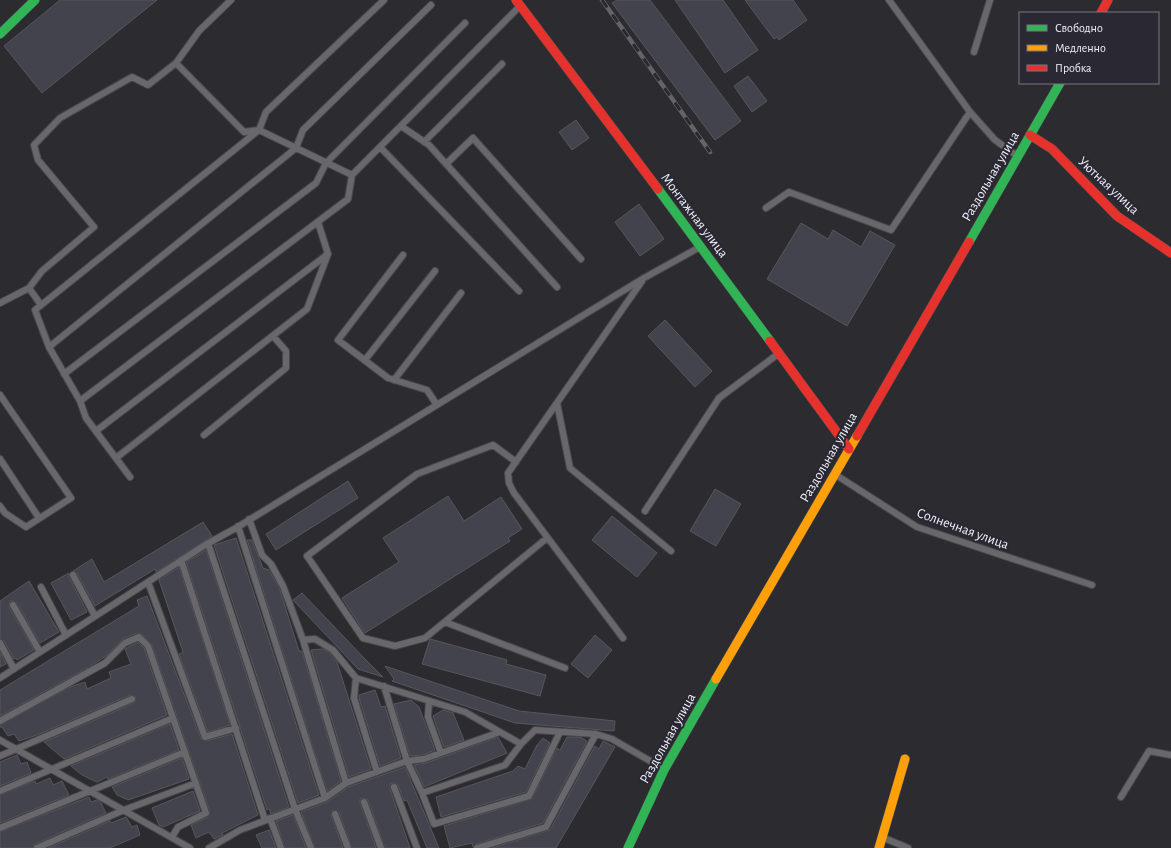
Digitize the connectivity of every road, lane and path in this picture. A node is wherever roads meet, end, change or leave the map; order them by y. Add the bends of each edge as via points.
1 (35, 0) edge
2 (231, 0) edge
3 (384, 0) edge
4 (889, 0) edge
5 (990, 0) edge
6 (1108, 0) edge
7 (518, 3) edge
8 (431, 5) dead end
9 (1102, 12) edge
10 (465, 23) dead end
11 (0, 34) edge
12 (974, 52) dead end
13 (176, 62) junction
14 (502, 64) dead end
15 (1059, 84) edge
16 (970, 112) junction
17 (401, 126) junction
18 (259, 130) junction
19 (1030, 134) junction
20 (424, 142) junction
21 (380, 147) junction
22 (296, 148) junction
23 (1018, 156) junction
24 (326, 163) junction
25 (446, 164) junction
26 (352, 175) junction
27 (766, 208) dead end
28 (318, 222) junction
29 (701, 246) junction
30 (1171, 253) edge
31 (328, 254) junction
32 (403, 255) dead end
33 (581, 259) dead end
34 (435, 271) dead end
35 (644, 278) junction
36 (558, 287) dead end
37 (29, 288) junction
38 (519, 291) dead end
39 (461, 293) dead end
40 (0, 303) edge
41 (41, 305) junction
42 (273, 336) junction
43 (49, 347) junction
44 (779, 353) junction
45 (365, 360) junction
46 (64, 374) junction
47 (394, 380) junction
48 (0, 395) edge
49 (80, 400) junction
50 (557, 403) junction
51 (436, 405) junction
52 (96, 431) junction
53 (204, 435) dead end
54 (849, 449) junction
55 (116, 458) junction
56 (0, 459) edge
57 (516, 462) junction
58 (834, 474) junction
59 (130, 477) dead end
60 (0, 506) edge
61 (645, 510) dead end
62 (39, 518) junction
63 (249, 519) junction
64 (238, 526) junction
65 (547, 538) junction
66 (208, 543) junction
67 (671, 551) dead end
68 (181, 560) junction
69 (72, 575) dead end
70 (148, 582) junction
71 (1092, 585) dead end
72 (41, 587) dead end
73 (13, 605) dead end
74 (95, 616) junction
75 (445, 622) junction
76 (66, 635) junction
77 (622, 638) dead end
78 (304, 640) junction
79 (0, 643) edge
80 (40, 652) junction
81 (565, 668) dead end
82 (14, 669) junction
83 (0, 678) edge
84 (356, 678) junction
85 (384, 686) junction
86 (132, 699) dead end
87 (429, 701) junction
88 (173, 718) junction
89 (0, 721) edge
90 (236, 728) junction
91 (500, 732) junction
92 (560, 732) junction
93 (596, 734) junction
94 (0, 740) edge
95 (521, 744) junction
96 (16, 749) junction
97 (185, 752) junction
98 (441, 753) junction
99 (1171, 755) edge
100 (0, 756) edge
101 (905, 759) dead end
102 (407, 761) junction
103 (51, 769) junction
104 (664, 770) junction
105 (377, 772) junction
106 (196, 783) junction
107 (346, 783) junction
108 (394, 787) dead end
109 (0, 791) edge
110 (90, 791) junction
111 (422, 792) junction
112 (1121, 797) dead end
113 (325, 798) junction
114 (364, 802) dead end
115 (295, 809) junction
116 (124, 810) junction
117 (335, 814) dead end
118 (268, 819) junction
119 (0, 828) edge
120 (172, 837) junction
121 (882, 838) junction
122 (37, 848) edge
123 (190, 848) edge
124 (209, 848) edge
125 (281, 848) edge
126 (311, 848) edge
127 (348, 848) edge
128 (381, 848) edge
129 (417, 848) edge
130 (477, 848) edge
131 (628, 848) edge
132 (879, 848) edge
133 (908, 848) edge

1 - 11 main road
2 - 13 lane via 199,31
3 - 18 lane via 266,112
4 - 16 lane
5 - 12 lane
6 - 9 main road
7 - 17 lane
7 - 29 main road, Монтажная улица
8 - 22 lane via 304,130
10 - 24 lane
13 - 18 lane via 244,132
13 - 37 lane via 148,85 132,77 60,118 34,145 38,160 94,227 42,271
14 - 20 lane
15 - 19 main road, Раздольная улица
16 - 23 lane via 995,140
16 - 27 lane via 891,230 789,192
17 - 20 lane
17 - 21 lane
18 - 22 lane
18 - 41 lane
19 - 23 main road, Раздольная улица
19 - 30 main road, Уютная улица via 1052,149 1117,216
20 - 25 lane
21 - 26 lane
21 - 38 lane
22 - 24 lane
22 - 43 lane
23 - 54 main road, Раздольная улица
24 - 26 lane
24 - 46 lane via 316,183
25 - 33 lane via 474,138
25 - 36 lane
26 - 28 lane via 348,199
28 - 31 lane
28 - 49 lane
29 - 35 lane
29 - 44 main road, Монтажная улица
31 - 42 lane via 307,309
31 - 52 lane
32 - 45 lane via 338,340
34 - 45 lane
35 - 50 lane
35 - 51 lane
37 - 40 lane
37 - 41 lane
39 - 47 lane
41 - 43 lane via 35,310
42 - 53 lane via 286,351 286,368
42 - 55 lane
43 - 46 lane
44 - 54 main road, Монтажная улица
44 - 61 lane via 719,398
45 - 47 lane
46 - 49 lane
47 - 51 lane via 427,390
48 - 62 lane via 71,498
49 - 52 lane via 86,418
50 - 57 lane
50 - 67 lane via 570,468
51 - 63 lane
52 - 55 lane
54 - 58 main road, Раздольная улица
55 - 59 lane
56 - 62 lane
57 - 65 lane via 508,473 509,483
57 - 75 lane via 493,446 417,474 307,556 363,638 395,646 426,638
58 - 71 lane, Солнечная улица via 917,527
58 - 104 main road, Раздольная улица
60 - 62 lane via 5,513 26,527
63 - 64 lane
63 - 78 lane via 262,555 271,564 283,586
64 - 66 lane
64 - 113 lane
65 - 75 lane
65 - 77 lane
66 - 68 lane
66 - 115 lane
68 - 70 lane
68 - 90 lane
69 - 74 lane
70 - 74 lane
70 - 90 lane via 205,737
72 - 76 lane
73 - 80 lane
74 - 76 lane
75 - 81 lane
76 - 80 lane
78 - 84 lane via 315,639 333,650
78 - 107 lane
79 - 82 lane
80 - 82 lane
82 - 83 lane
84 - 85 lane
84 - 105 lane via 354,698
85 - 87 lane
85 - 102 lane
86 - 96 lane
87 - 91 lane via 465,712
87 - 98 lane via 428,717
88 - 89 lane via 148,646 139,637 125,643 105,663
88 - 97 lane
88 - 103 lane
90 - 118 lane
91 - 95 lane
91 - 98 lane
92 - 93 lane
92 - 95 lane via 535,730
92 - 111 lane via 529,796 434,824
93 - 104 lane via 612,739
93 - 130 lane via 546,827
94 - 96 lane
95 - 111 lane via 505,765
96 - 100 lane
96 - 103 lane
97 - 106 lane
97 - 110 lane
98 - 102 lane
99 - 112 lane via 1149,751
101 - 121 main road
102 - 105 lane
102 - 111 lane
103 - 109 lane
103 - 110 lane
104 - 131 main road, Раздольная улица
105 - 107 lane
106 - 116 lane
106 - 120 lane via 206,813 178,827
107 - 113 lane
108 - 129 lane
110 - 116 lane
110 - 119 lane
113 - 115 lane
114 - 128 lane
115 - 118 lane
115 - 126 lane
116 - 120 lane
116 - 122 lane
117 - 127 lane
118 - 124 lane via 240,830
118 - 125 lane
120 - 123 lane
121 - 132 main road
121 - 133 lane

